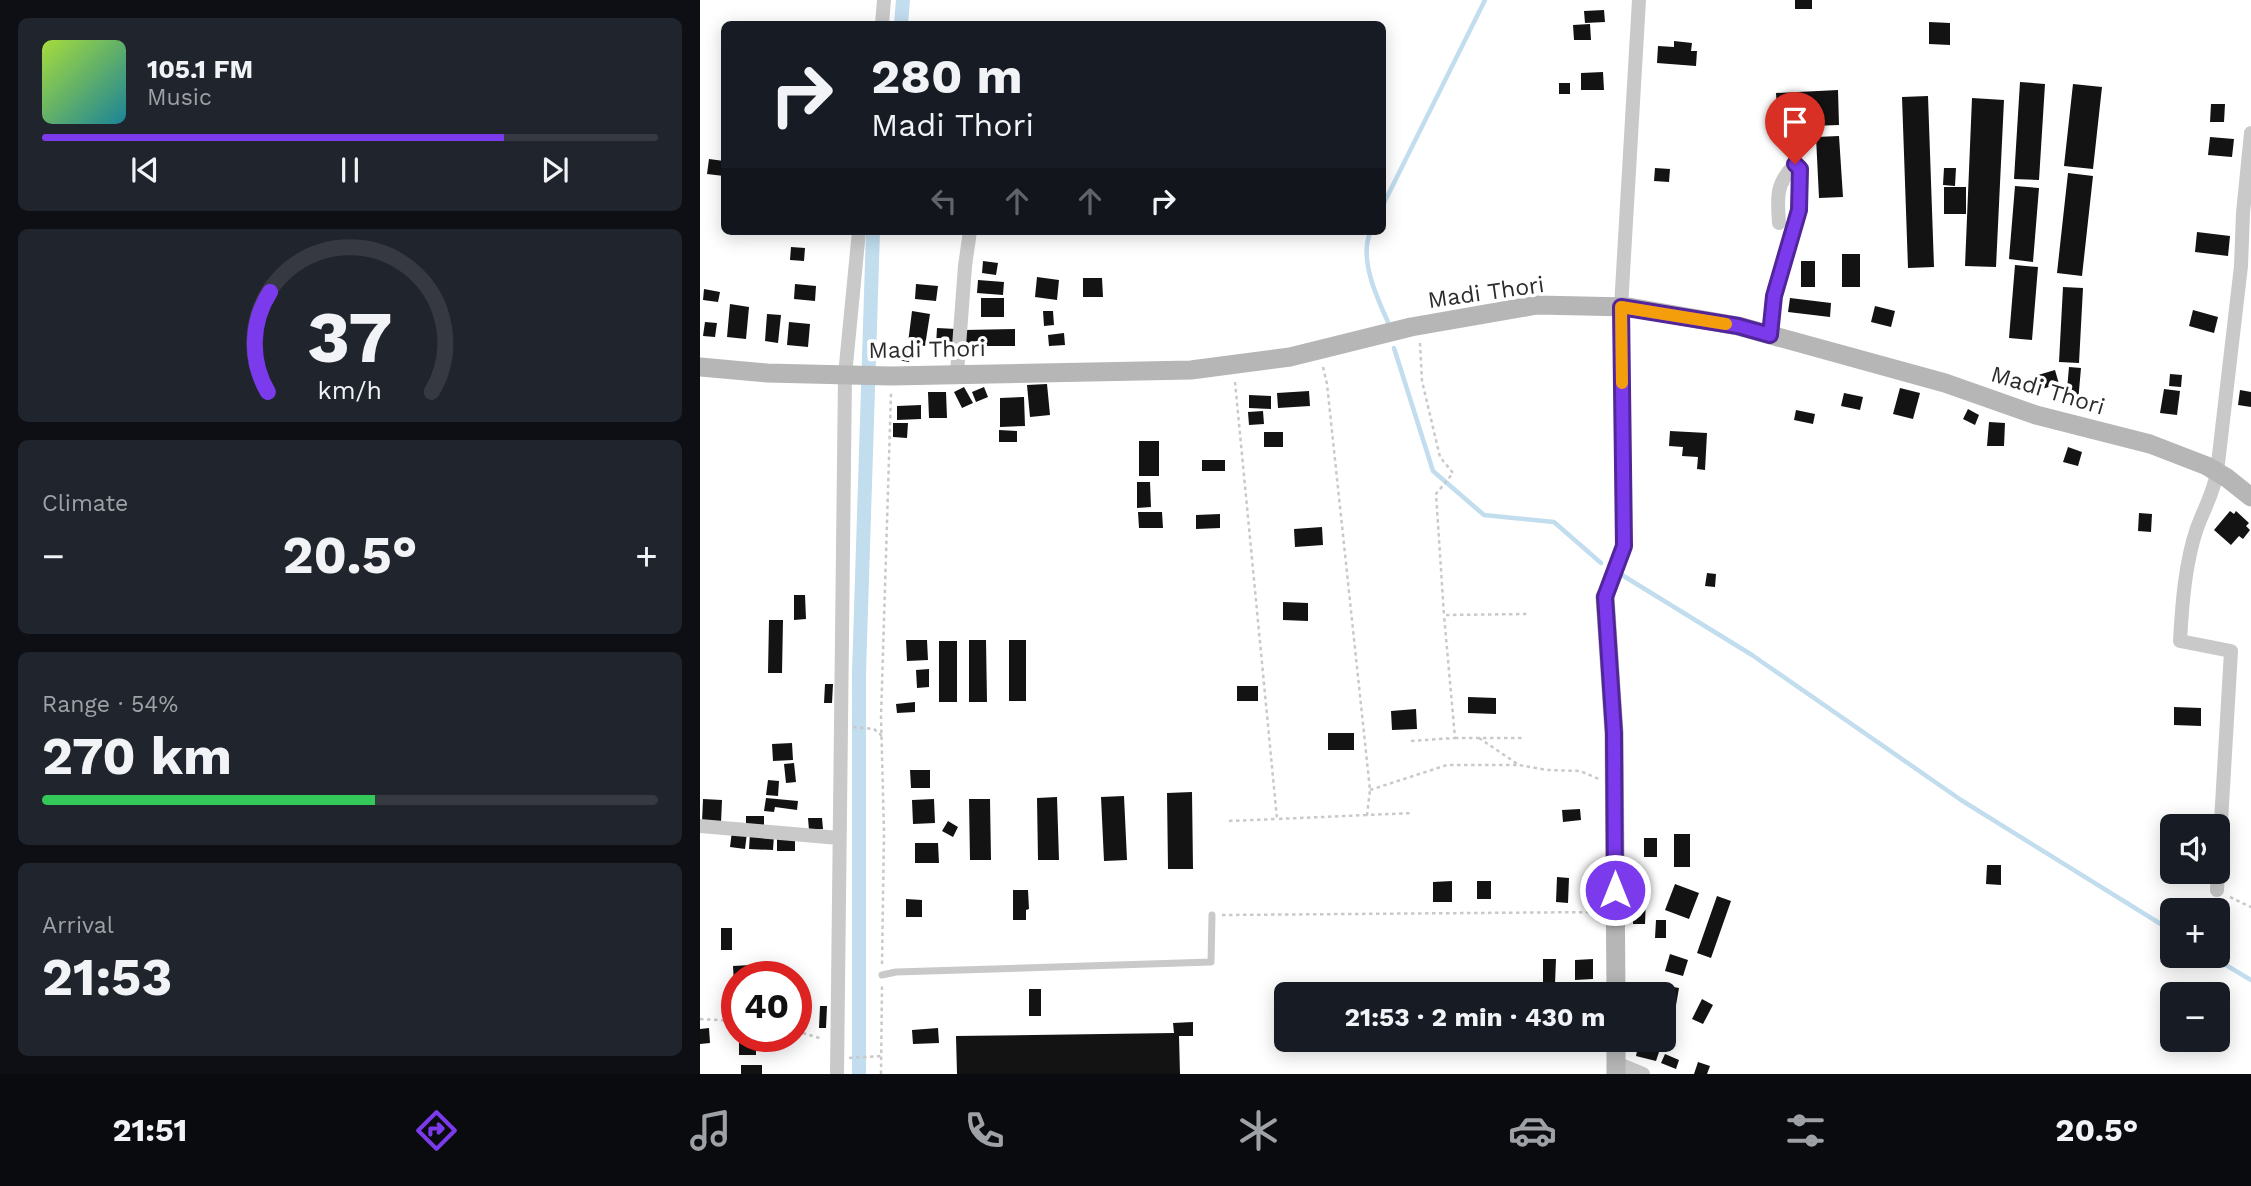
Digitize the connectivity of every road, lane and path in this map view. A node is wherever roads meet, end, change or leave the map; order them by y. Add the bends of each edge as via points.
1 (884, 0) edge
2 (1639, 0) edge
3 (882, 21) edge
4 (2251, 133) edge
5 (1779, 223) dead end
6 (859, 235) edge
7 (969, 235) edge
8 (2246, 267) edge
9 (1621, 307) junction
10 (1419, 326) junction
11 (1770, 335) junction
12 (1320, 350) junction
13 (1233, 365) junction
14 (700, 367) edge
15 (957, 373) junction
16 (852, 375) junction
17 (888, 376) junction
18 (2217, 472) junction
19 (2251, 497) edge
20 (1605, 597) joint
21 (1530, 614) dead end
22 (1444, 615) junction
23 (881, 721) junction
24 (855, 729) dead end
25 (874, 729) junction
26 (882, 736) junction
27 (1455, 738) junction
28 (1479, 738) junction
29 (1523, 738) dead end
30 (1411, 741) dead end
31 (1519, 765) junction
32 (1614, 786) junction
33 (1370, 790) junction
34 (1413, 813) dead end
35 (1367, 816) junction
36 (1277, 819) junction
37 (1228, 821) dead end
38 (700, 826) edge
39 (839, 838) junction
40 (2217, 890) dead end
41 (1604, 912) dead end
42 (1212, 915) joint
43 (883, 975) junction
44 (1616, 982) edge
45 (700, 1018) edge
46 (721, 1020) edge
47 (812, 1035) edge
48 (837, 1042) junction
49 (881, 1056) junction
50 (849, 1058) dead end
51 (1616, 1069) edge
52 (837, 1074) edge
53 (881, 1074) edge
54 (1643, 1074) edge

1 - 3 street
2 - 9 street
4 - 8 street via 2242,213
5 - 11 street via 1782,178 1795,164 1800,169 1799,210 1774,296
6 - 16 street
7 - 15 street
8 - 18 street
9 - 10 main road, Madi Thori via 1537,306
9 - 11 main road, Madi Thori
9 - 20 street via 1624,546
10 - 12 main road, Madi Thori
10 - 22 path via 1422,381 1440,457 1453,473 1436,494
11 - 18 main road, Madi Thori via 1945,383 2036,415 2150,444
12 - 13 main road, Madi Thori
12 - 33 path
13 - 15 main road, Madi Thori via 1191,370
13 - 36 path
14 - 16 main road, Madi Thori
15 - 17 main road, Madi Thori
16 - 17 main road, Madi Thori
16 - 39 street
17 - 23 path
18 - 19 main road, Madi Thori
18 - 40 street via 2194,540 2180,641 2231,651
20 - 32 main road
21 - 22 path
22 - 27 path
23 - 25 path
23 - 26 path
24 - 25 path
25 - 26 path
26 - 43 path
27 - 28 path
27 - 30 path
28 - 29 path
28 - 31 path
31 - 32 path via 1580,771
31 - 33 path via 1447,765
32 - 44 main road
33 - 35 path
34 - 35 path
35 - 36 path
36 - 37 path
38 - 39 street
39 - 48 street
41 - 42 path
42 - 43 lane via 1211,962
43 - 49 path
45 - 46 path
47 - 48 path
48 - 52 street
49 - 50 path
49 - 53 path
51 - 54 street

